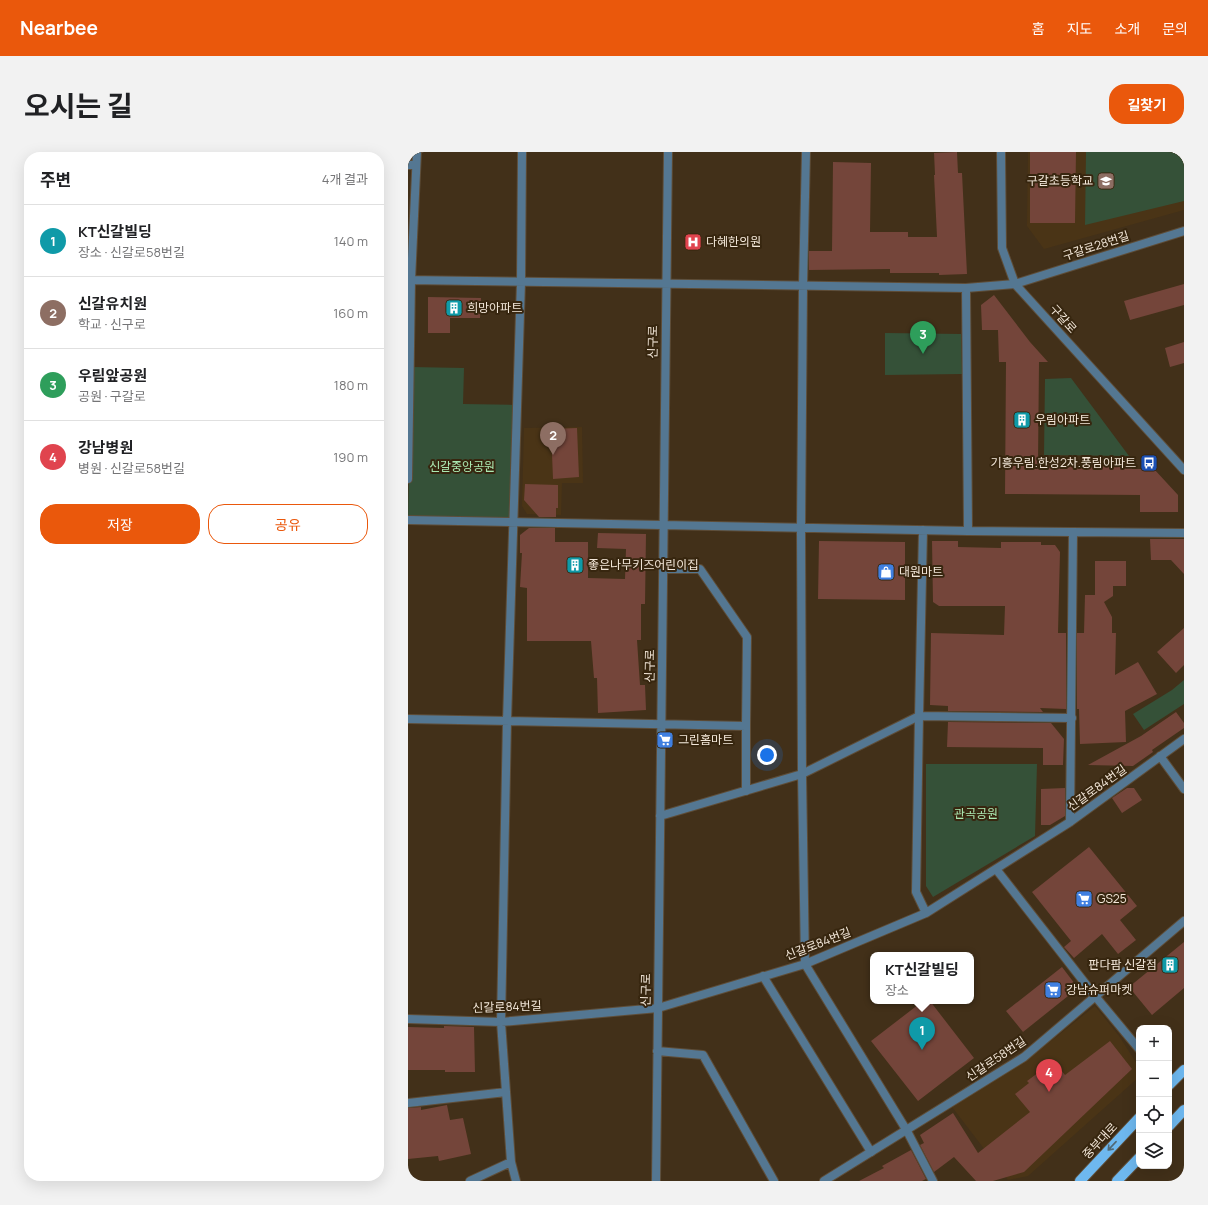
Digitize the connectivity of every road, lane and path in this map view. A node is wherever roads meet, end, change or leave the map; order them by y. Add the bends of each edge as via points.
1 (416, 152) edge
2 (522, 152) edge
3 (668, 152) edge
4 (806, 152) edge
5 (1001, 152) edge
6 (412, 165) edge
7 (1184, 231) edge
8 (410, 280) edge
9 (521, 282) junction
10 (666, 284) junction
11 (1015, 284) junction
12 (803, 286) junction
13 (966, 288) junction
14 (1184, 470) edge
15 (408, 480) edge
16 (408, 520) edge
17 (514, 522) junction
18 (663, 525) junction
19 (801, 528) junction
20 (923, 530) junction
21 (968, 531) junction
22 (1073, 532) junction
23 (1184, 533) edge
24 (663, 569) junction
25 (918, 716) junction
26 (1072, 718) junction
27 (408, 719) edge
28 (507, 721) junction
29 (661, 723) junction
30 (746, 726) junction
31 (1184, 739) edge
32 (1160, 756) junction
33 (802, 774) junction
34 (1184, 789) edge
35 (746, 791) junction
36 (660, 816) junction
37 (1070, 822) junction
38 (996, 869) junction
39 (926, 913) junction
40 (1184, 921) edge
41 (805, 964) junction
42 (763, 976) junction
43 (1095, 996) junction
44 (658, 1008) junction
45 (408, 1019) edge
46 (501, 1022) junction
47 (1136, 1045) edge
48 (657, 1051) junction
49 (1184, 1070) edge
50 (1172, 1082) edge
51 (506, 1092) junction
52 (408, 1103) edge
53 (1184, 1110) edge
54 (1136, 1121) edge
55 (1172, 1123) edge
56 (907, 1130) junction
57 (871, 1152) junction
58 (1136, 1161) edge
59 (511, 1162) junction
60 (470, 1181) edge
61 (516, 1181) edge
62 (656, 1181) edge
63 (774, 1181) edge
64 (824, 1181) edge
65 (933, 1181) edge
66 (1080, 1181) edge
67 (1117, 1181) edge

1 - 6 street
2 - 9 street
3 - 10 street, 신구로
4 - 12 street
5 - 11 street, 구갈로 via 1002,248
6 - 8 street
7 - 11 street, 구갈로28번길
8 - 9 street, 구갈로28번길
8 - 15 street
9 - 10 street, 구갈로28번길
9 - 17 street
10 - 12 street, 구갈로28번길
10 - 18 street, 신구로
11 - 13 street, 구갈로28번길
11 - 14 street, 구갈로
12 - 13 street, 구갈로28번길
12 - 19 street
13 - 21 street
16 - 17 street
17 - 18 street
17 - 28 street
18 - 19 street
18 - 24 street, 신구로
19 - 20 street
19 - 33 street
20 - 21 street
20 - 25 street
21 - 22 street
22 - 23 street
22 - 26 street
24 - 29 street, 신구로
24 - 30 street via 700,568 748,637
25 - 26 street
25 - 33 street
25 - 39 street via 916,892
26 - 37 street
27 - 28 street
28 - 29 street
28 - 46 street
29 - 30 street
29 - 36 street, 신구로
30 - 35 street
31 - 32 street, 신갈로84번길
32 - 34 street
32 - 37 street, 신갈로84번길
33 - 35 street
33 - 41 street
35 - 36 street
36 - 44 street, 신구로
37 - 38 street, 신갈로84번길
38 - 39 street, 신갈로84번길
38 - 43 street
39 - 41 street, 신갈로84번길
40 - 43 street, 신갈로58번길
41 - 42 street, 신갈로84번길
41 - 56 street
42 - 44 street, 신갈로84번길
42 - 57 street
43 - 47 street
43 - 56 street, 신갈로58번길 via 1024,1057
44 - 46 street, 신갈로84번길
44 - 48 street, 신구로
45 - 46 street, 신갈로84번길
46 - 51 street
48 - 62 street, 신구로
48 - 63 street via 703,1055
49 - 50 main road
51 - 52 street
51 - 59 street
53 - 55 main road
54 -> 66 main road, 중부대로
56 - 57 street, 신갈로58번길
56 - 65 street
57 - 64 street, 신갈로58번길
58 - 67 main road
59 - 60 street
59 - 61 street

